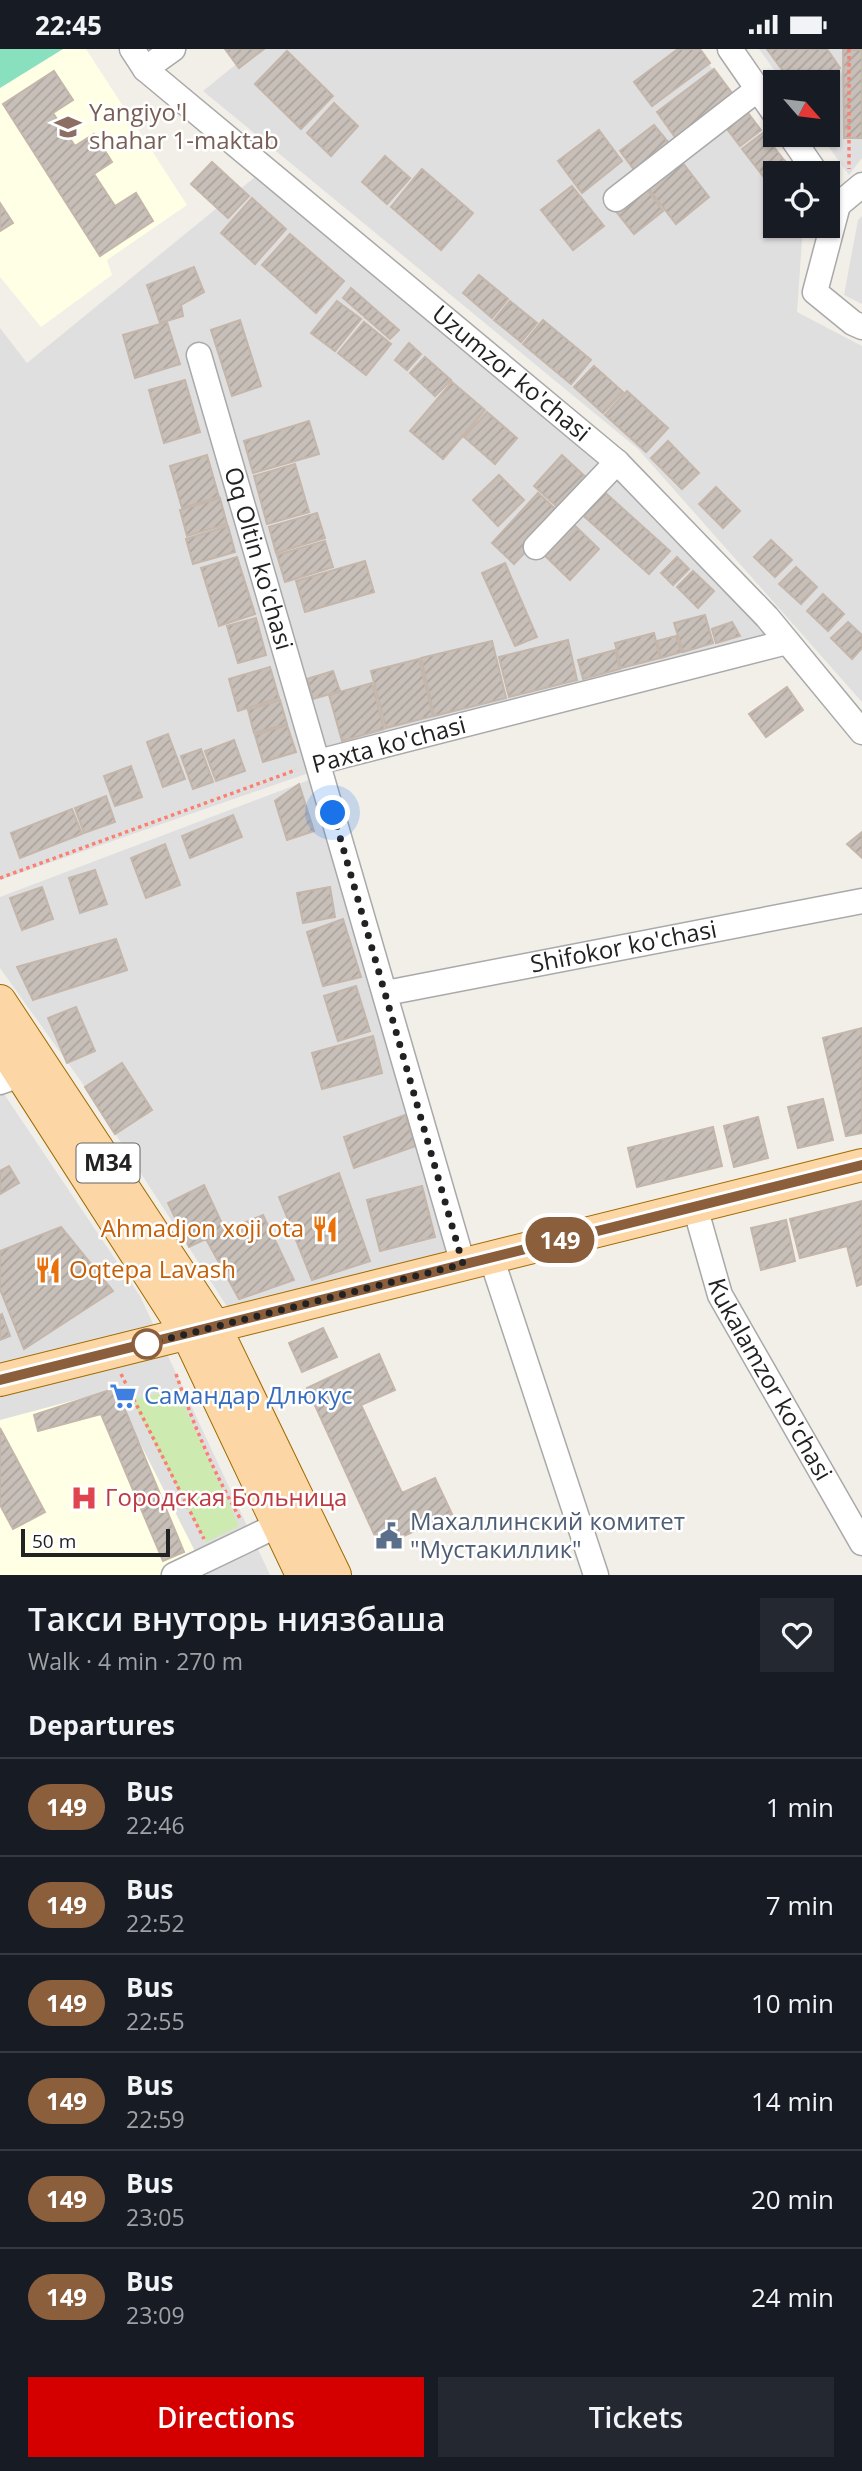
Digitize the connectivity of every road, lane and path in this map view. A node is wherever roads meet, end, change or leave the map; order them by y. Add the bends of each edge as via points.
1 (173, 49) edge
2 (730, 49) edge
3 (849, 49) edge
4 (138, 59) edge
5 (758, 89) junction
6 (763, 96) edge
7 (844, 194) edge
8 (616, 199) dead end
9 (862, 327) edge
10 (200, 355) dead end
11 (617, 462) junction
12 (536, 547) dead end
13 (787, 642) junction
14 (862, 731) edge
15 (318, 762) junction
16 (0, 878) edge
17 (862, 901) edge
18 (386, 993) junction
19 (0, 1001) edge
20 (0, 1042) edge
21 (11, 1078) edge
22 (862, 1165) edge
23 (695, 1207) junction
24 (477, 1260) junction
25 (189, 1333) junction
26 (111, 1353) junction
27 (0, 1380) edge
28 (265, 1532) junction
29 (862, 1543) edge
30 (214, 1556) junction
31 (174, 1575) edge
32 (302, 1575) edge
33 (335, 1575) edge
34 (596, 1575) edge

1 - 4 street
2 - 5 street
3 - 7 path
4 - 11 street, Uzumzor ko'chasi
5 - 6 street
5 - 8 street
7 - 9 street via 815,292
10 - 15 street, Oq Oltin ko'chasi
11 - 12 street
11 - 13 street, Uzumzor ko'chasi
13 - 14 street, Uzumzor ko'chasi
13 - 15 street, Paxta ko'chasi
15 - 16 path, Paxta ko'chasi
15 - 18 street
17 - 18 street, Shifokor ko'chasi
18 - 24 street
19 - 25 main road, M34
20 - 21 main road, M34
21 - 25 main road, M34
22 - 23 main road
23 - 24 main road
23 - 29 street, Kukalamzor ko'chasi via 720,1295
24 - 25 main road
24 - 34 street
25 - 26 main road
25 - 28 main road, M34
25 - 28 path via 197,1433 219,1482
25 - 33 main road, M34
26 - 27 main road
26 - 30 path
28 - 30 street
28 - 32 main road, M34
30 - 31 street

